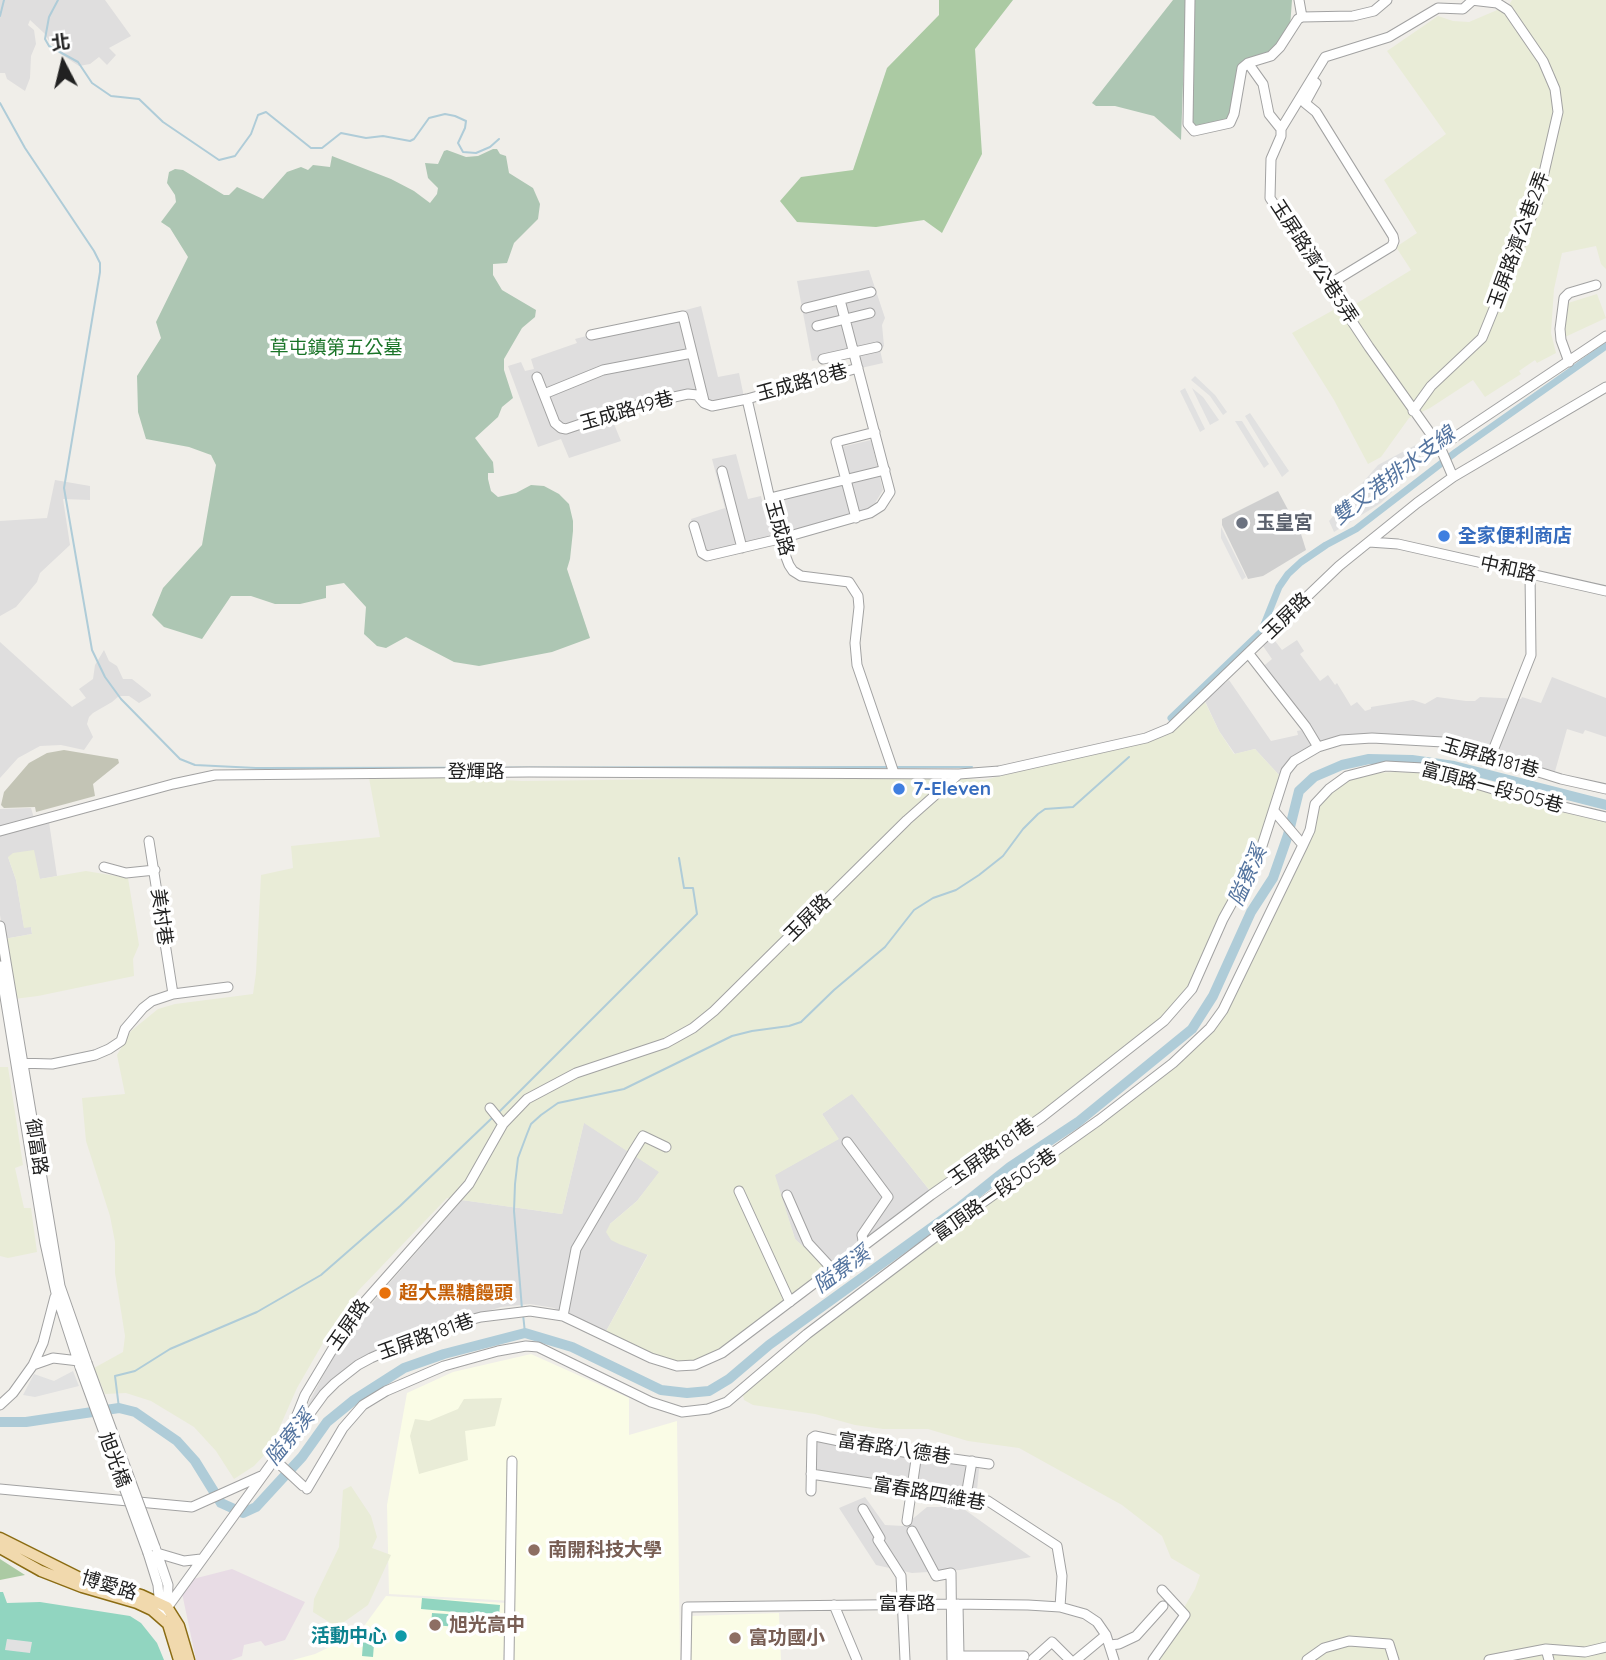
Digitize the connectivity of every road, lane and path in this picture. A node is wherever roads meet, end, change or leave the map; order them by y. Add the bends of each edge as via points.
1 (1190, 0) edge
2 (1299, 0) edge
3 (1380, 0) edge
4 (1387, 0) edge
5 (1471, 0) edge
6 (1353, 16) junction
7 (1302, 17) junction
8 (1248, 63) junction
9 (1312, 80) junction
10 (1281, 129) junction
11 (1328, 285) junction
12 (1596, 285) dead end
13 (871, 292) dead end
14 (840, 300) junction
15 (806, 308) dead end
16 (870, 313) dead end
17 (845, 319) junction
18 (817, 326) dead end
19 (591, 335) dead end
20 (1606, 336) edge
21 (877, 346) dead end
22 (854, 352) junction
23 (692, 353) junction
24 (824, 359) dead end
25 (1569, 362) junction
26 (858, 368) junction
27 (537, 377) dead end
28 (1606, 387) edge
29 (544, 394) junction
30 (747, 399) junction
31 (705, 403) junction
32 (1413, 411) junction
33 (875, 432) junction
34 (1440, 447) junction
35 (885, 470) junction
36 (722, 471) dead end
37 (1453, 477) junction
38 (846, 479) junction
39 (769, 498) junction
40 (856, 518) junction
41 (694, 526) dead end
42 (779, 539) junction
43 (1369, 542) junction
44 (741, 548) junction
45 (1530, 573) junction
46 (1606, 591) edge
47 (1249, 654) junction
48 (1318, 747) junction
49 (1490, 758) junction
50 (894, 773) junction
51 (959, 774) junction
52 (1606, 789) edge
53 (1275, 811) junction
54 (1606, 817) edge
55 (0, 831) edge
56 (149, 841) dead end
57 (1302, 843) junction
58 (104, 867) dead end
59 (155, 870) junction
60 (0, 926) edge
61 (0, 966) edge
62 (228, 987) dead end
63 (173, 994) junction
64 (19, 1063) junction
65 (492, 1111) dead end
66 (503, 1124) junction
67 (847, 1142) dead end
68 (666, 1147) dead end
69 (739, 1191) dead end
70 (788, 1195) dead end
71 (864, 1246) junction
72 (833, 1269) junction
73 (58, 1290) junction
74 (790, 1302) junction
75 (562, 1316) junction
76 (82, 1364) junction
77 (33, 1365) junction
78 (0, 1405) edge
79 (285, 1446) junction
80 (917, 1453) junction
81 (512, 1461) dead end
82 (972, 1461) junction
83 (277, 1462) junction
84 (989, 1464) dead end
85 (811, 1474) junction
86 (260, 1478) junction
87 (912, 1488) junction
88 (0, 1489) edge
89 (811, 1492) dead end
90 (967, 1496) junction
91 (863, 1509) dead end
92 (907, 1521) dead end
93 (912, 1531) dead end
94 (0, 1538) edge
95 (0, 1548) edge
96 (154, 1551) junction
97 (201, 1559) junction
98 (1162, 1590) dead end
99 (954, 1604) junction
100 (834, 1605) junction
101 (903, 1605) junction
102 (1163, 1606) dead end
103 (1060, 1607) junction
104 (163, 1608) junction
105 (1106, 1635) junction
106 (1110, 1645) junction
107 (1606, 1647) edge
108 (1546, 1649) junction
109 (1029, 1658) edge
110 (1510, 1658) edge
111 (179, 1660) edge
112 (188, 1660) edge
113 (509, 1660) edge
114 (686, 1660) edge
115 (857, 1660) edge
116 (905, 1660) edge
117 (952, 1660) edge
118 (1070, 1660) edge
119 (1076, 1660) edge
120 (1112, 1660) edge
121 (1153, 1660) edge
122 (1307, 1660) edge
123 (1394, 1660) edge
124 (1489, 1660) edge
125 (1549, 1660) edge

1 - 8 street via 1191,129 1230,123 1242,68
2 - 7 street
3 - 6 street
4 - 6 street via 1374,11
5 - 9 street, 玉屏路濟公巷3弄 via 1463,9 1438,8 1389,37 1325,57
5 - 32 street, 玉屏路濟公巷2弄 via 1497,3 1508,10 1543,61 1555,89 1558,112 1537,203 1482,338 1431,386
6 - 7 street
7 - 8 street via 1271,56
8 - 10 street via 1263,84 1269,114
9 - 10 street, 玉屏路濟公巷3弄
9 - 11 street via 1316,83 1305,103 1316,112 1394,240 1392,246
10 - 11 street, 玉屏路濟公巷3弄 via 1271,159 1270,198
11 - 32 street, 玉屏路濟公巷3弄
12 - 25 street via 1564,298 1560,329
13 - 14 street
14 - 15 street
14 - 17 street, 玉成路18巷
16 - 17 street
17 - 18 street
17 - 22 street, 玉成路18巷
19 - 23 street via 683,316
20 - 25 street
21 - 22 street
22 - 24 street
22 - 26 street, 玉成路18巷
23 - 29 street via 603,370
23 - 31 street
25 - 34 street
26 - 30 street, 玉成路18巷
26 - 33 street, 玉成路18巷
27 - 29 street, 玉成路49巷
28 - 37 street, 玉屏路
29 - 31 street, 玉成路49巷 via 561,429 688,394
30 - 31 street
30 - 39 street, 玉成路
32 - 34 street, 玉屏路濟公巷3弄
33 - 35 street, 玉成路18巷
33 - 38 street via 836,442
34 - 37 street
35 - 38 street
35 - 40 street, 玉成路18巷 via 890,492 881,506
36 - 44 street
37 - 43 street, 玉屏路
38 - 39 street
38 - 40 street
39 - 42 street, 玉成路
40 - 42 street, 玉成路18巷
41 - 44 street, 玉成路18巷 via 707,556
42 - 44 street, 玉成路18巷
42 - 50 street, 玉成路 via 793,571 801,576 840,579 854,589 859,607 857,665
43 - 45 street, 中和路 via 1398,544
43 - 47 street, 玉屏路
45 - 46 street, 中和路
45 - 49 street via 1531,655
47 - 48 street
47 - 51 street, 玉屏路 via 1170,728 1146,738 999,771
48 - 49 street, 玉屏路181巷 via 1341,740 1406,738 1443,742
48 - 53 street, 玉屏路181巷 via 1286,771
49 - 52 street, 玉屏路181巷
50 - 51 street, 登輝路
50 - 55 street, 登輝路 via 215,775
51 - 66 street, 玉屏路 via 693,1028 666,1043 549,1086 527,1099
53 - 57 street
53 - 71 street, 玉屏路181巷 via 1260,852 1192,989 1164,1021 1042,1117
54 - 57 street, 富頂路一段505巷 via 1513,795 1441,771 1385,766 1347,776 1329,789 1315,804
56 - 59 street, 美村巷
57 - 83 street, 富頂路一段505巷 via 1223,1010 1196,1042 1099,1120 807,1334 727,1402 682,1412 651,1402 538,1347 526,1346 444,1366 363,1405 305,1487
58 - 59 street via 126,873
59 - 63 street, 美村巷
60 - 64 street, 御富路
61 - 64 street, 御富路
62 - 63 street
63 - 64 street via 142,1008 121,1041 109,1049 79,1060
64 - 73 street, 御富路
65 - 66 street
66 - 79 street, 玉屏路 via 469,1184 353,1315 305,1395
67 - 71 street via 888,1197 862,1235
68 - 75 street via 643,1136 633,1152 576,1249
69 - 74 street
70 - 72 street via 808,1243
71 - 72 street, 玉屏路181巷
72 - 74 street, 玉屏路181巷
73 - 76 street, 御富路
73 - 77 street
74 - 75 street, 玉屏路181巷 via 722,1353 685,1366 650,1358
75 - 79 street, 玉屏路181巷 via 530,1311 473,1319 436,1329 371,1357 335,1383
76 - 77 street via 53,1358
76 - 96 street, 旭光橋, bridge
77 - 78 street
79 - 83 street, 玉屏路
80 - 82 street, 富春路八德巷
80 - 85 street, 富春路八德巷 via 815,1436
80 - 87 street
81 - 113 street
82 - 84 street, 富春路八德巷
82 - 90 street
83 - 86 street, 玉屏路
85 - 87 street, 富春路四維巷
85 - 89 street, 富春路八德巷
86 - 88 street, 玉屏路 via 192,1507
86 - 97 street
87 - 90 street, 富春路四維巷
87 - 92 street
90 - 103 street, 富春路四維巷 via 988,1501 1057,1546 1062,1576
91 - 101 street via 901,1576
93 - 99 street via 936,1576 951,1573
94 - 104 main road, 博愛路 via 80,1578 141,1595
95 - 104 main road, 博愛路 via 82,1587
96 - 97 street via 184,1561
96 - 104 street
97 - 104 street
98 - 121 street via 1185,1615
99 - 101 street, 富春路
99 - 103 street, 富春路
99 - 109 street via 959,1656
99 - 117 street
100 - 101 street, 富春路
100 - 114 street, 富春路 via 687,1607
100 - 115 street
101 - 116 street
102 - 106 street via 1136,1636
103 - 105 street, 富春路 via 1085,1614
104 - 111 main road
104 - 112 main road via 179,1626
105 - 106 street, 富春路
105 - 119 street
106 - 120 street, 富春路
107 - 108 street via 1585,1652
108 - 110 street
108 - 125 street
109 - 118 street via 1052,1642
110 - 124 street
122 - 123 street via 1324,1648 1349,1641 1389,1644

